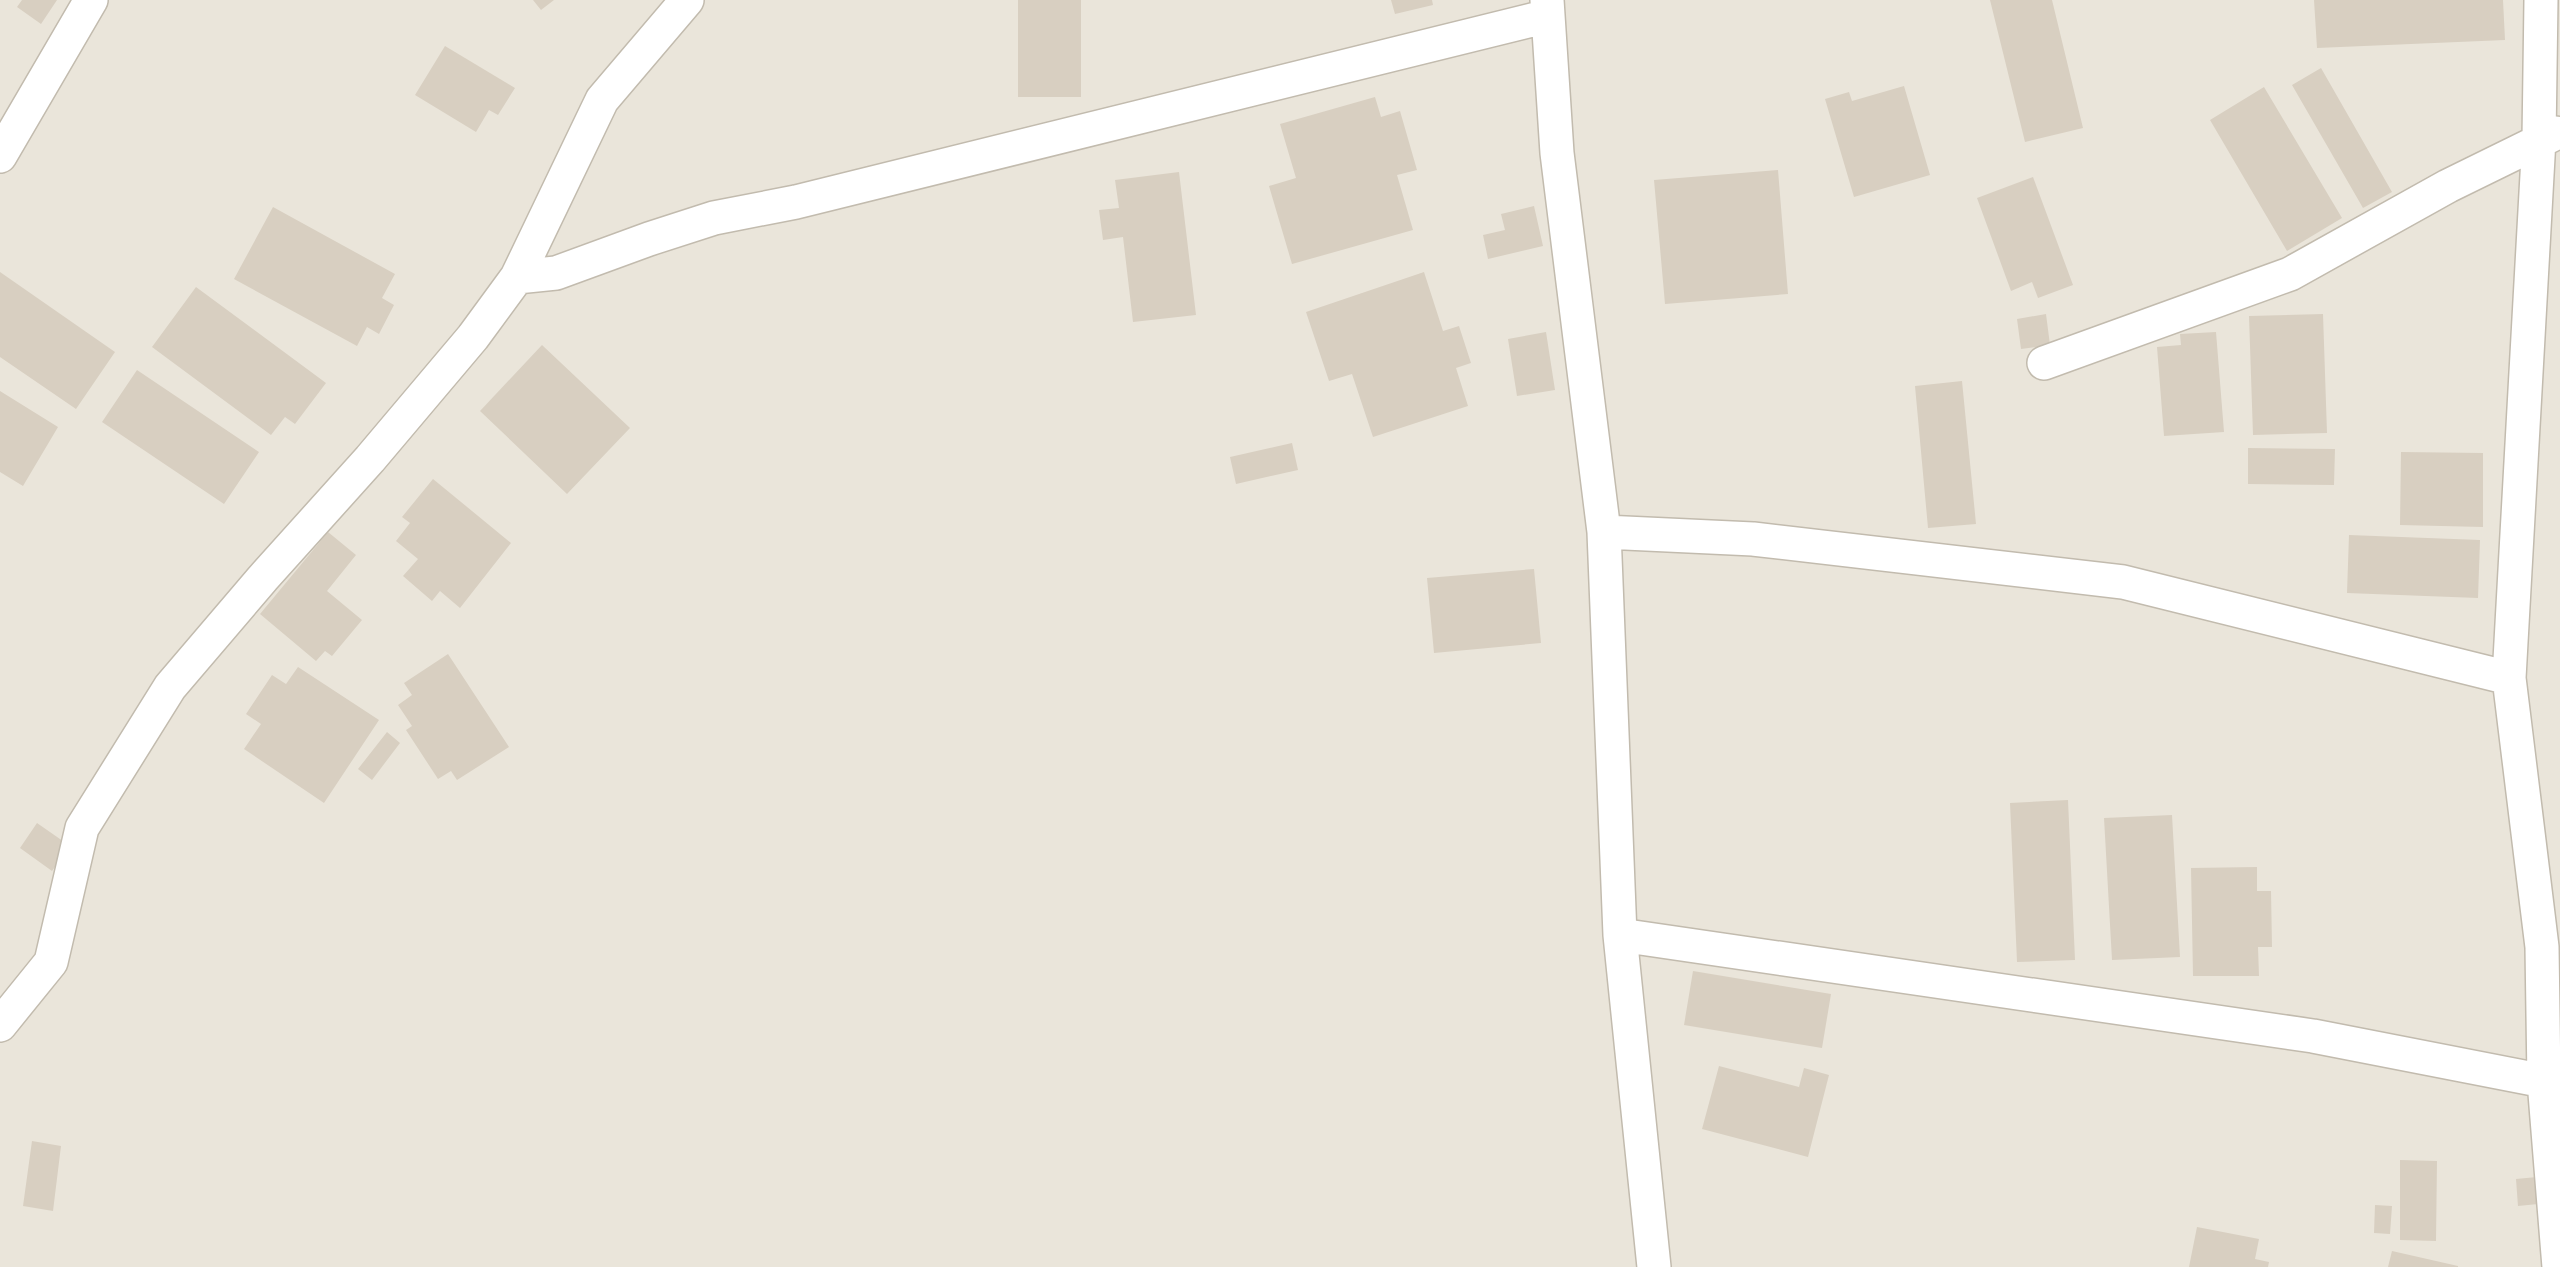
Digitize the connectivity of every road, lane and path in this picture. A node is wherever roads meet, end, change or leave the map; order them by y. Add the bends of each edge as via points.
1 (91, 0) edge
2 (687, 0) edge
3 (2541, 0) edge
4 (1547, 8) edge
5 (2550, 135) edge
6 (0, 156) edge
7 (517, 277) junction
8 (2044, 363) dead end
9 (1604, 532) junction
10 (2509, 678) junction
11 (1620, 935) junction
12 (0, 1025) edge
13 (2544, 1081) junction
14 (1654, 1267) edge
15 (2559, 1267) edge

1 - 6 street
2 - 7 street via 602,100
3 - 5 street
4 - 7 street via 796,202 714,218 555,273
4 - 9 street via 1557,153
5 - 8 street via 2448,186 2290,274
5 - 10 street
7 - 12 street via 414,407 170,687 82,828 51,962
9 - 10 street via 1753,539 2123,582
9 - 11 street
10 - 13 street via 2542,946
11 - 13 street via 2313,1036
11 - 14 street
13 - 15 street

